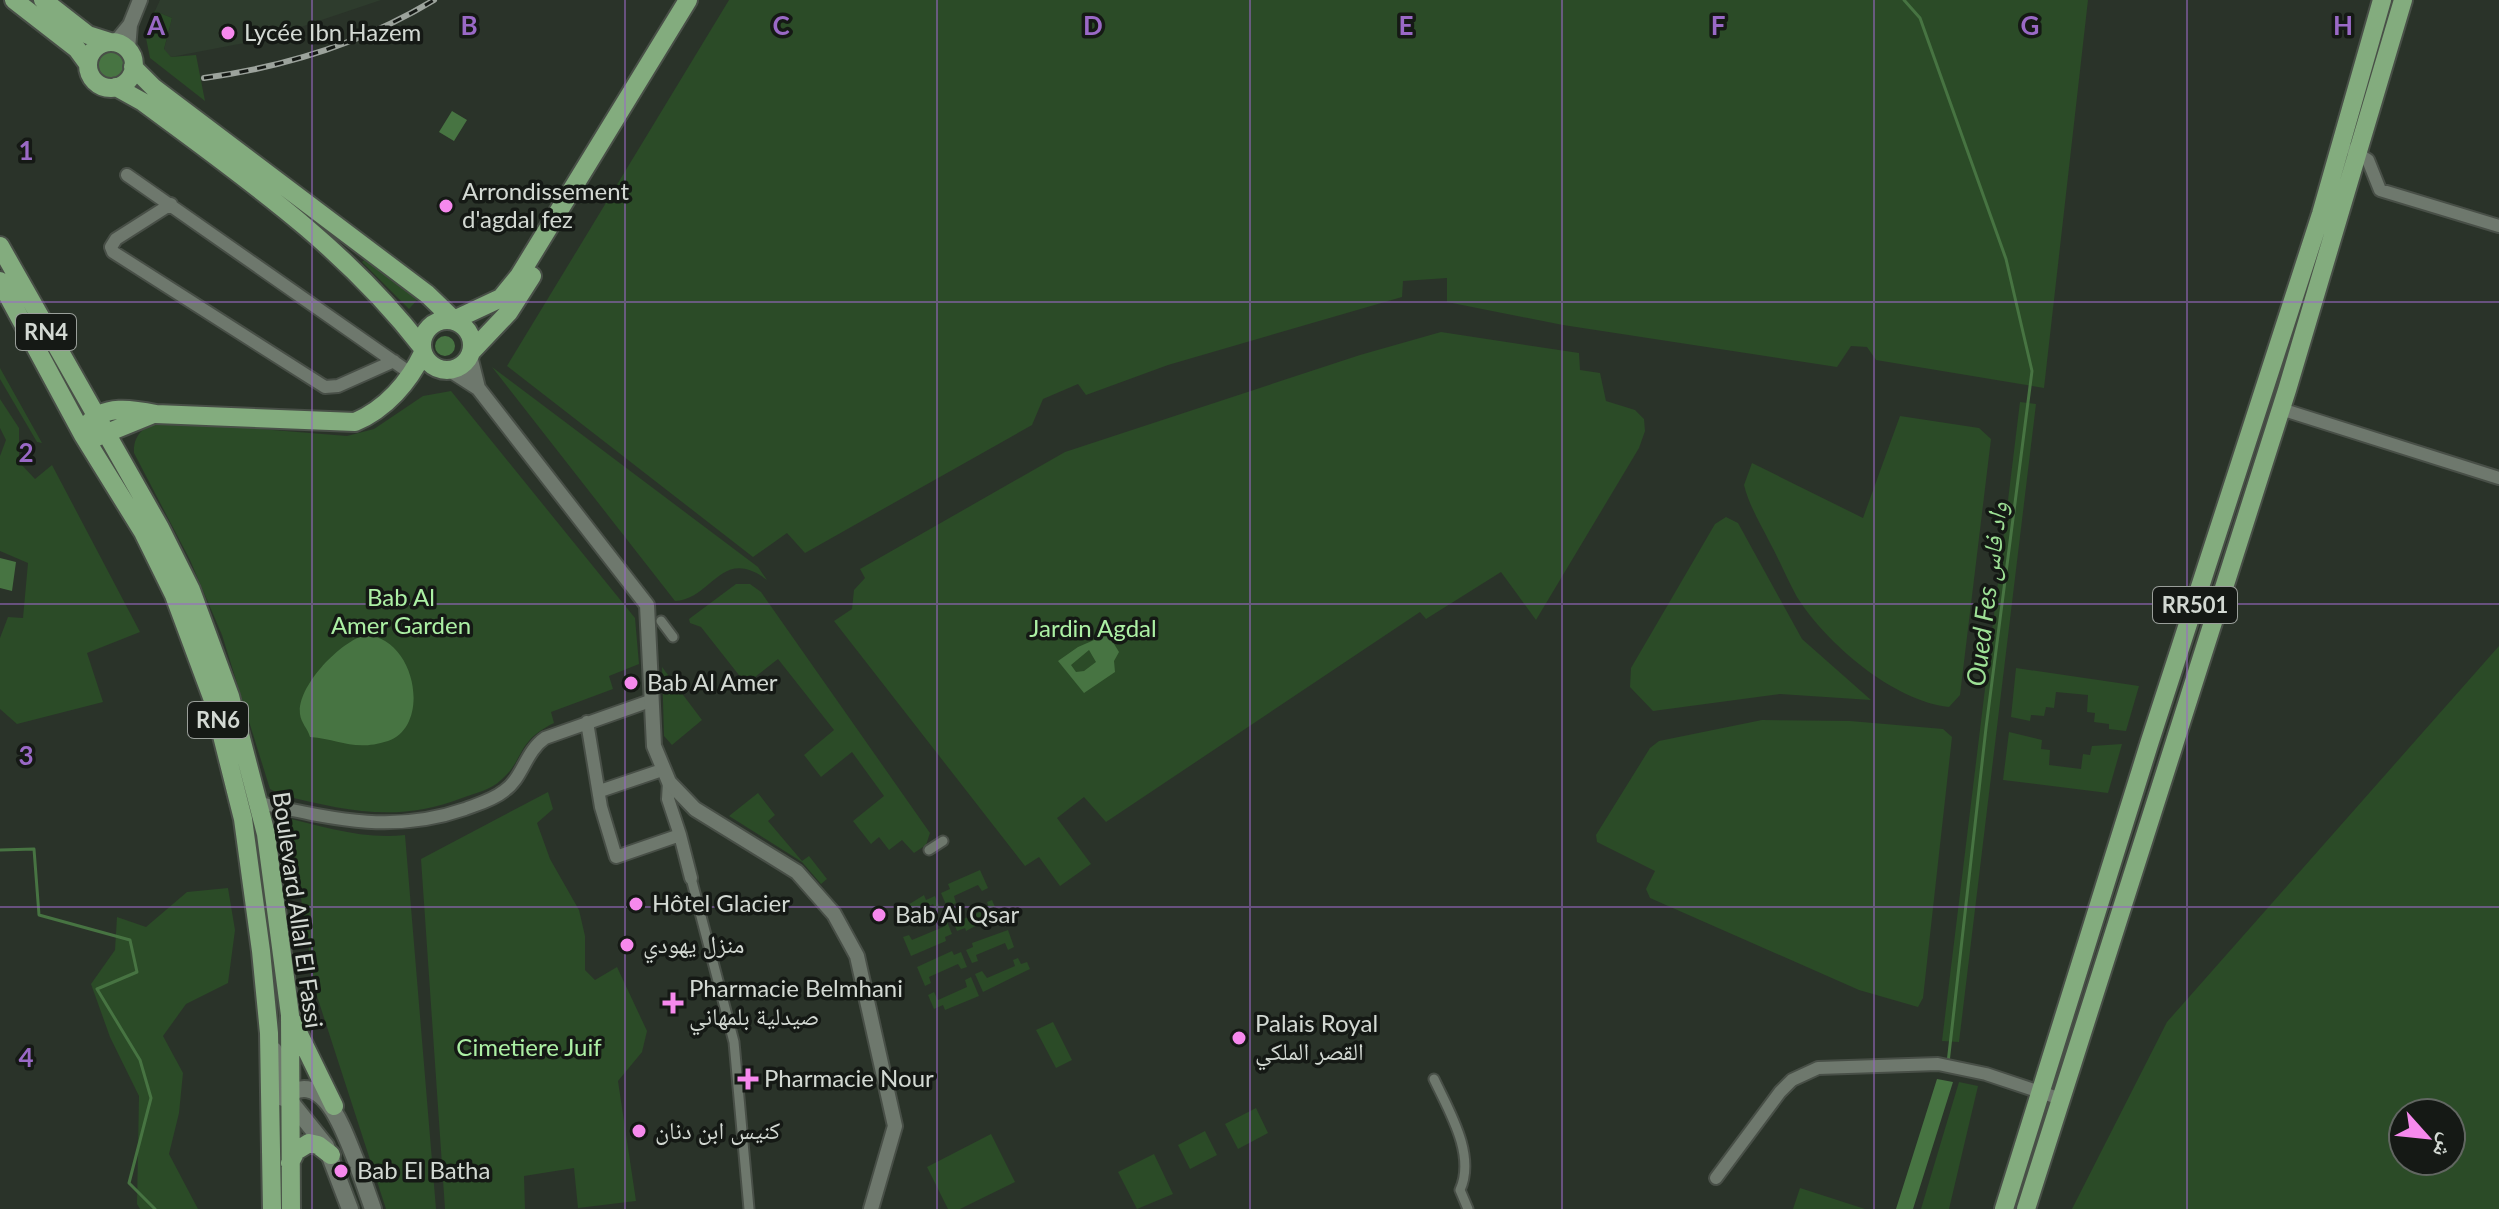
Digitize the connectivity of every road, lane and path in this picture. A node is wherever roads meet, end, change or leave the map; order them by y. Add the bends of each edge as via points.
1 (14, 0) edge
2 (43, 0) edge
3 (140, 0) edge
4 (688, 0) edge
5 (700, 0) edge
6 (2382, 0) edge
7 (2403, 0) edge
8 (122, 50) junction
9 (88, 64) junction
10 (116, 87) junction
11 (2342, 147) junction
12 (2360, 153) junction
13 (127, 175) dead end
14 (171, 204) junction
15 (2499, 226) edge
16 (0, 246) edge
17 (0, 281) edge
18 (454, 320) junction
19 (422, 350) junction
20 (471, 354) junction
21 (394, 361) junction
22 (446, 370) junction
23 (413, 375) junction
24 (2267, 384) junction
25 (478, 388) junction
26 (2287, 390) junction
27 (2281, 409) junction
28 (95, 416) junction
29 (148, 417) junction
30 (2251, 434) junction
31 (83, 435) junction
32 (106, 435) junction
33 (2271, 437) junction
34 (125, 467) junction
35 (2499, 478) edge
36 (661, 621) dead end
37 (673, 637) dead end
38 (650, 701) junction
39 (2157, 720) junction
40 (587, 722) junction
41 (2178, 728) junction
42 (665, 776) junction
43 (600, 791) junction
44 (260, 803) junction
45 (680, 835) junction
46 (943, 841) dead end
47 (929, 850) dead end
48 (691, 878) joint
49 (290, 1015) junction
50 (269, 1033) junction
51 (1434, 1079) dead end
52 (2041, 1093) junction
53 (2061, 1099) junction
54 (292, 1101) junction
55 (334, 1106) junction
56 (270, 1115) junction
57 (331, 1155) junction
58 (290, 1163) junction
59 (1716, 1178) dead end
60 (272, 1209) edge
61 (291, 1209) edge
62 (350, 1209) edge
63 (373, 1209) edge
64 (749, 1209) edge
65 (871, 1209) edge
66 (1468, 1209) edge
67 (2004, 1209) edge
68 (2026, 1209) edge

1 - 9 main road via 77,49
2 - 8 main road via 88,35
3 - 8 street
4 - 18 main road via 519,276 501,298
5 - 20 main road via 518,300
6 - 11 main road, RR501
7 - 12 main road, RR501
8 - 9 main road via 94,49
8 - 10 main road via 128,79
8 - 18 main road via 154,88 427,294
9 - 10 main road via 95,81
10 - 19 main road via 303,221 348,263
11 - 12 street
11 - 24 main road, RR501
12 - 15 street via 2380,190
12 - 26 main road, RR501
13 - 14 street
14 - 21 street
14 - 21 street via 116,239 113,252 325,387
16 - 28 main road, Boulevard Allal El Fassi / RN4
17 - 31 main road, Boulevard Allal El Fassi / RN4
18 - 19 main road via 431,325
18 - 20 main road via 467,328
19 - 22 main road via 433,366
19 - 23 main road
20 - 22 main road
20 - 25 street
21 - 23 street
22 - 23 main road
22 - 25 street
23 - 29 main road via 380,409 355,422
24 - 26 street
24 - 30 main road, RR501
25 - 38 street via 647,605
26 - 27 main road, RR501
27 - 33 main road, RR501
27 - 35 street
28 - 29 main road via 125,410
28 - 31 main road
28 - 32 main road, Boulevard Allal El Fassi / RN4
29 - 32 main road
29 - 34 main road via 126,439
30 - 33 main road
30 - 39 main road, RR501
31 - 32 main road
31 - 50 main road, Boulevard Allal El Fassi / RN6 via 124,496 174,595 213,700 243,819
32 - 34 main road, Boulevard Allal El Fassi / RN6
33 - 41 main road, RR501
34 - 44 main road, Boulevard Allal El Fassi / RN6 via 191,590 230,696
36 - 37 street
38 - 40 street
38 - 42 street via 654,746
39 - 41 street
39 - 52 main road, RR501
40 - 43 street
40 - 44 street via 539,742 503,793 436,819 365,822
41 - 53 main road, RR501
42 - 43 street
42 - 45 street
42 - 65 street via 695,809 797,872 834,914 857,956 895,1126
43 - 45 street via 616,857
44 - 49 main road, Boulevard Allal El Fassi / RN6
45 - 48 street
46 - 47 street
48 - 64 street via 734,1042
49 - 54 main road, Boulevard Allal El Fassi / RN6
49 - 55 main road
50 - 54 main road
50 - 56 main road, Boulevard Allal El Fassi / RN6
51 - 66 street via 1461,1141 1466,1176 1460,1190
52 - 53 street
52 - 59 street via 1938,1064 1818,1068 1792,1080
52 - 67 main road, RR501
53 - 68 main road, RR501
54 - 55 main road via 318,1114
54 - 55 main road via 309,1091
54 - 56 main road
54 - 57 main road
54 - 58 main road, Boulevard Allal El Fassi / RN6
55 - 63 main road
56 - 60 main road, Boulevard Allal El Fassi / RN6
57 - 58 main road via 309,1143
57 - 62 main road
58 - 61 main road, Boulevard Allal El Fassi / RN6

